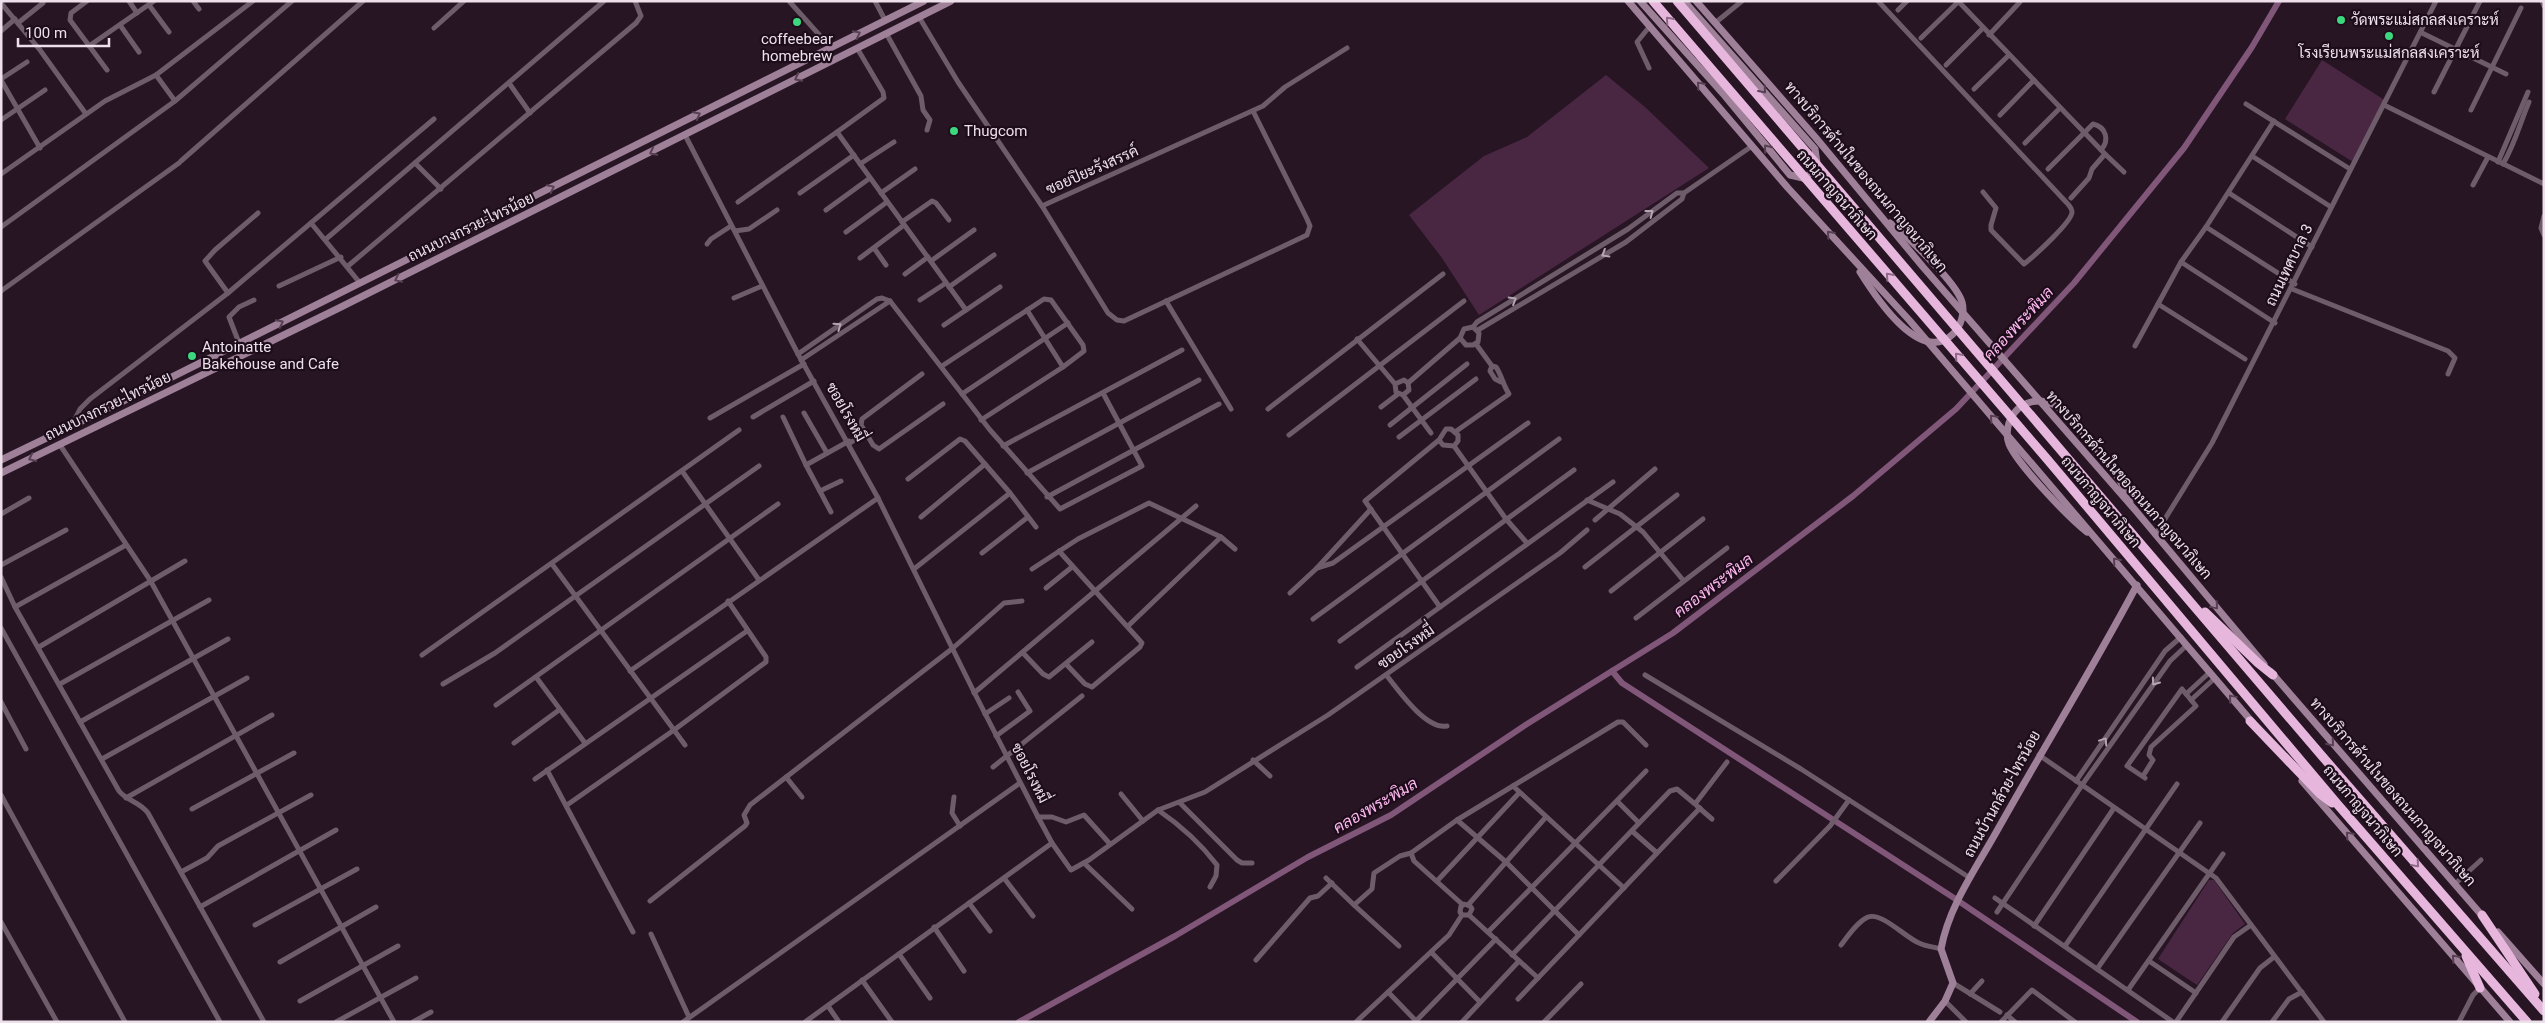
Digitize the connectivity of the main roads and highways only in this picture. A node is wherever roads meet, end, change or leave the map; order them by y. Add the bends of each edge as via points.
1 (951, 1) edge
2 (1628, 1) edge
3 (1640, 1) edge
4 (1653, 1) edge
5 (1677, 1) edge
6 (1684, 1) edge
7 (1696, 1) edge
8 (920, 2) edge
9 (1877, 212) junction
10 (1852, 259) junction
11 (331, 297) junction
12 (337, 309) junction
13 (1, 460) edge
14 (1, 472) edge
15 (2136, 511) junction
16 (2102, 545) junction
17 (2137, 585) junction
18 (2190, 601) junction
19 (2273, 675) junction
20 (2250, 721) junction
21 (2339, 806) junction
22 (2482, 915) junction
23 (2463, 948) junction
24 (2544, 984) edge
25 (2480, 988) junction
26 (2544, 1007) edge
27 (2544, 1011) edge
28 (1928, 1022) edge
29 (2510, 1022) edge
30 (2527, 1022) edge

1 -> 12 main road, ถนนบางกรวย-ไทรน้อย
10 -> 2 main road
6 -> 3 main road via 1814,149 1817,162 1810,174 1803,178 1790,174
21 -> 4 highway, ถนนกาญจนาภิเษก
5 - 18 highway, ถนนกาญจนาภิเษก
7 - 9 main road, ทางบริการด้านในของถนนกาญจนาภิเษก
11 -> 8 main road, ถนนบางกรวย-ไทรน้อย
9 - 10 main road via 1911,239 1956,292 1963,311 1961,323 1945,340 1935,342 1923,341 1909,333 1870,288
9 - 15 main road, ทางบริการด้านในของถนนกาญจนาภิเษก
16 -> 10 main road via 1910,321
11 - 12 main road
13 -> 11 main road, ถนนบางกรวย-ไทรน้อย
12 -> 14 main road, ถนนบางกรวย-ไทรน้อย
15 - 16 main road via 2116,474 2065,413 2044,401 2032,401 2017,410 2007,427 2008,443 2016,456 2074,521
15 -> 19 main road, ทางบริการด้านในของถนนกาญจนาภิเษก
17 -> 16 main road
20 -> 17 main road
17 - 28 main road, ถนนบ้านกล้วย-ไทรน้อย via 1964,888 1941,948 1953,983 1945,1001
18 - 19 highway
18 -> 27 highway, ถนนกาญจนาภิเษก
19 -> 22 main road, ทางบริการด้านในของถนนกาญจนาภิเษก
20 - 21 highway via 2320,794
25 -> 20 main road
21 - 23 highway, ถนนกาญจนาภิเษก
22 - 24 main road, ทางบริการด้านในของถนนกาญจนาภิเษก
22 - 26 highway
23 - 25 highway
23 - 30 highway, ถนนกาญจนาภิเษก
25 - 29 main road

